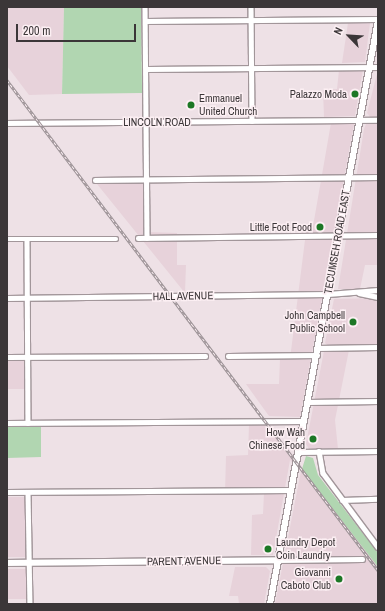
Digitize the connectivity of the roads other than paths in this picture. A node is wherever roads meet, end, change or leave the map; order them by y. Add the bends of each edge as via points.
1 (145, 7) edge
2 (251, 7) edge
3 (251, 20) junction
4 (378, 20) edge
5 (145, 21) junction
6 (370, 67) junction
7 (378, 67) edge
8 (252, 68) junction
9 (146, 69) junction
10 (360, 120) junction
11 (378, 120) edge
12 (252, 121) junction
13 (146, 122) junction
14 (7, 123) edge
15 (349, 177) junction
16 (378, 177) edge
17 (146, 179) junction
18 (95, 180) dead end
19 (378, 235) edge
20 (338, 236) junction
21 (138, 238) dead end
22 (147, 238) junction
23 (7, 239) edge
24 (26, 239) junction
25 (116, 239) dead end
26 (378, 290) edge
27 (359, 293) junction
28 (328, 294) junction
29 (27, 297) junction
30 (378, 297) edge
31 (7, 298) edge
32 (318, 348) junction
33 (378, 348) edge
34 (317, 355) junction
35 (205, 356) dead end
36 (228, 356) dead end
37 (7, 357) edge
38 (28, 357) junction
39 (378, 401) edge
40 (308, 402) junction
41 (304, 421) junction
42 (7, 423) edge
43 (28, 423) junction
44 (319, 451) junction
45 (378, 451) edge
46 (299, 452) junction
47 (291, 490) junction
48 (7, 492) edge
49 (28, 492) junction
50 (342, 500) junction
51 (378, 500) edge
52 (378, 547) edge
53 (362, 559) dead end
54 (278, 560) junction
55 (7, 563) edge
56 (29, 563) junction
57 (30, 604) edge
58 (270, 604) edge

1 - 5 street
2 - 3 street
3 - 4 street
3 - 5 street
3 - 8 street
4 - 6 main road, TECUMSEH ROAD EAST
5 - 9 street
6 - 7 street
6 - 8 street
6 - 10 main road, TECUMSEH ROAD EAST
8 - 9 street
8 - 12 street
9 - 13 street
10 - 11 street, LINCOLN ROAD
10 - 12 street, LINCOLN ROAD
10 - 15 main road, TECUMSEH ROAD EAST
12 - 13 street, LINCOLN ROAD
13 - 14 street, LINCOLN ROAD
13 - 17 street
15 - 16 street
15 - 17 street
15 - 20 main road, TECUMSEH ROAD EAST
17 - 18 street
17 - 22 street
19 - 20 street
20 - 22 street
20 - 28 main road, TECUMSEH ROAD EAST
21 - 22 street
23 - 24 street
24 - 25 street
24 - 29 street
26 - 27 street, HALL AVENUE
27 - 28 street, HALL AVENUE
27 - 30 street, HALL AVENUE
28 - 29 street, HALL AVENUE
28 - 32 main road, TECUMSEH ROAD EAST
29 - 31 street, HALL AVENUE
29 - 38 street
32 - 33 street
32 - 34 main road, TECUMSEH ROAD EAST
34 - 36 street
34 - 40 main road, TECUMSEH ROAD EAST
35 - 38 street
37 - 38 street
38 - 43 street
39 - 40 street
40 - 41 main road, TECUMSEH ROAD EAST
41 - 43 street
41 - 46 main road, TECUMSEH ROAD EAST
42 - 43 street
44 - 45 street
44 - 46 street
44 - 50 street via 323,473
46 - 47 main road, TECUMSEH ROAD EAST
47 - 49 street
47 - 54 main road, TECUMSEH ROAD EAST
48 - 49 street
49 - 56 street
50 - 51 street
50 - 52 street
53 - 54 street, PARENT AVENUE
54 - 56 main road, PARENT AVENUE
54 - 58 main road, TECUMSEH ROAD EAST
55 - 56 main road, PARENT AVENUE
56 - 57 street

